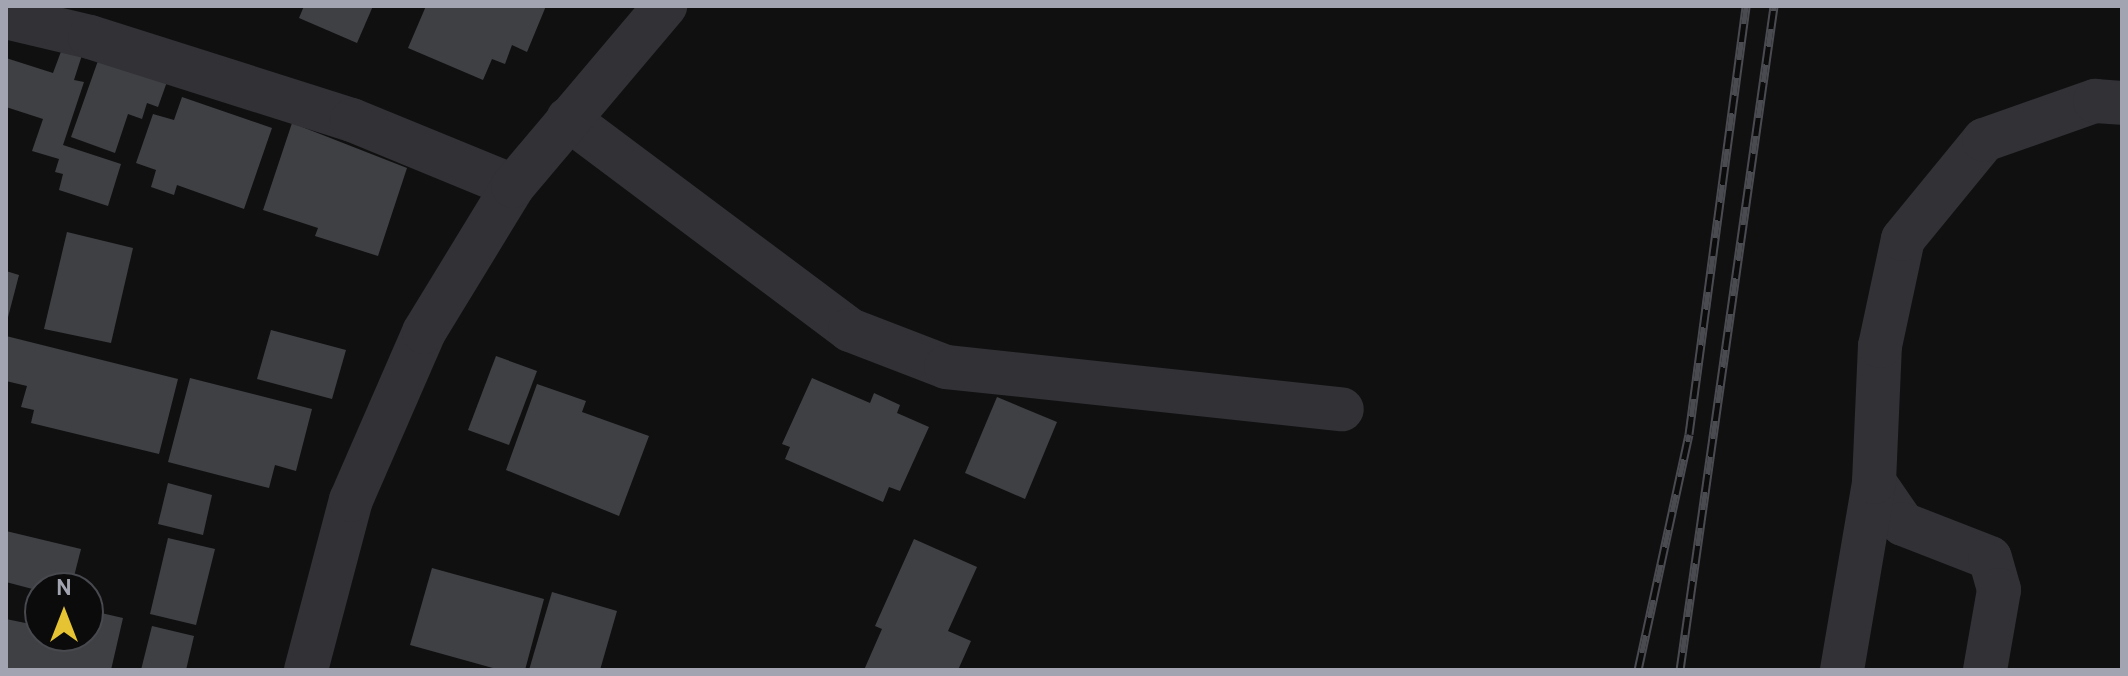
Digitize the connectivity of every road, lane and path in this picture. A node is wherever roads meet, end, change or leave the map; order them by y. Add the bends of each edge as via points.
1 (665, 6) edge
2 (6, 17) edge
3 (2122, 103) edge
4 (568, 119) junction
5 (513, 186) junction
6 (1342, 409) dead end
7 (1874, 482) junction
8 (306, 670) edge
9 (1842, 670) edge
10 (1985, 670) edge

1 - 4 street
2 - 5 street via 90,37 324,111
3 - 7 street via 2095,101 1984,140 1903,239 1880,346
4 - 5 street
4 - 6 street via 850,330 946,367
5 - 8 street via 424,332 387,413 334,554
7 - 9 street
7 - 10 street via 1903,524 1990,558 1999,590

